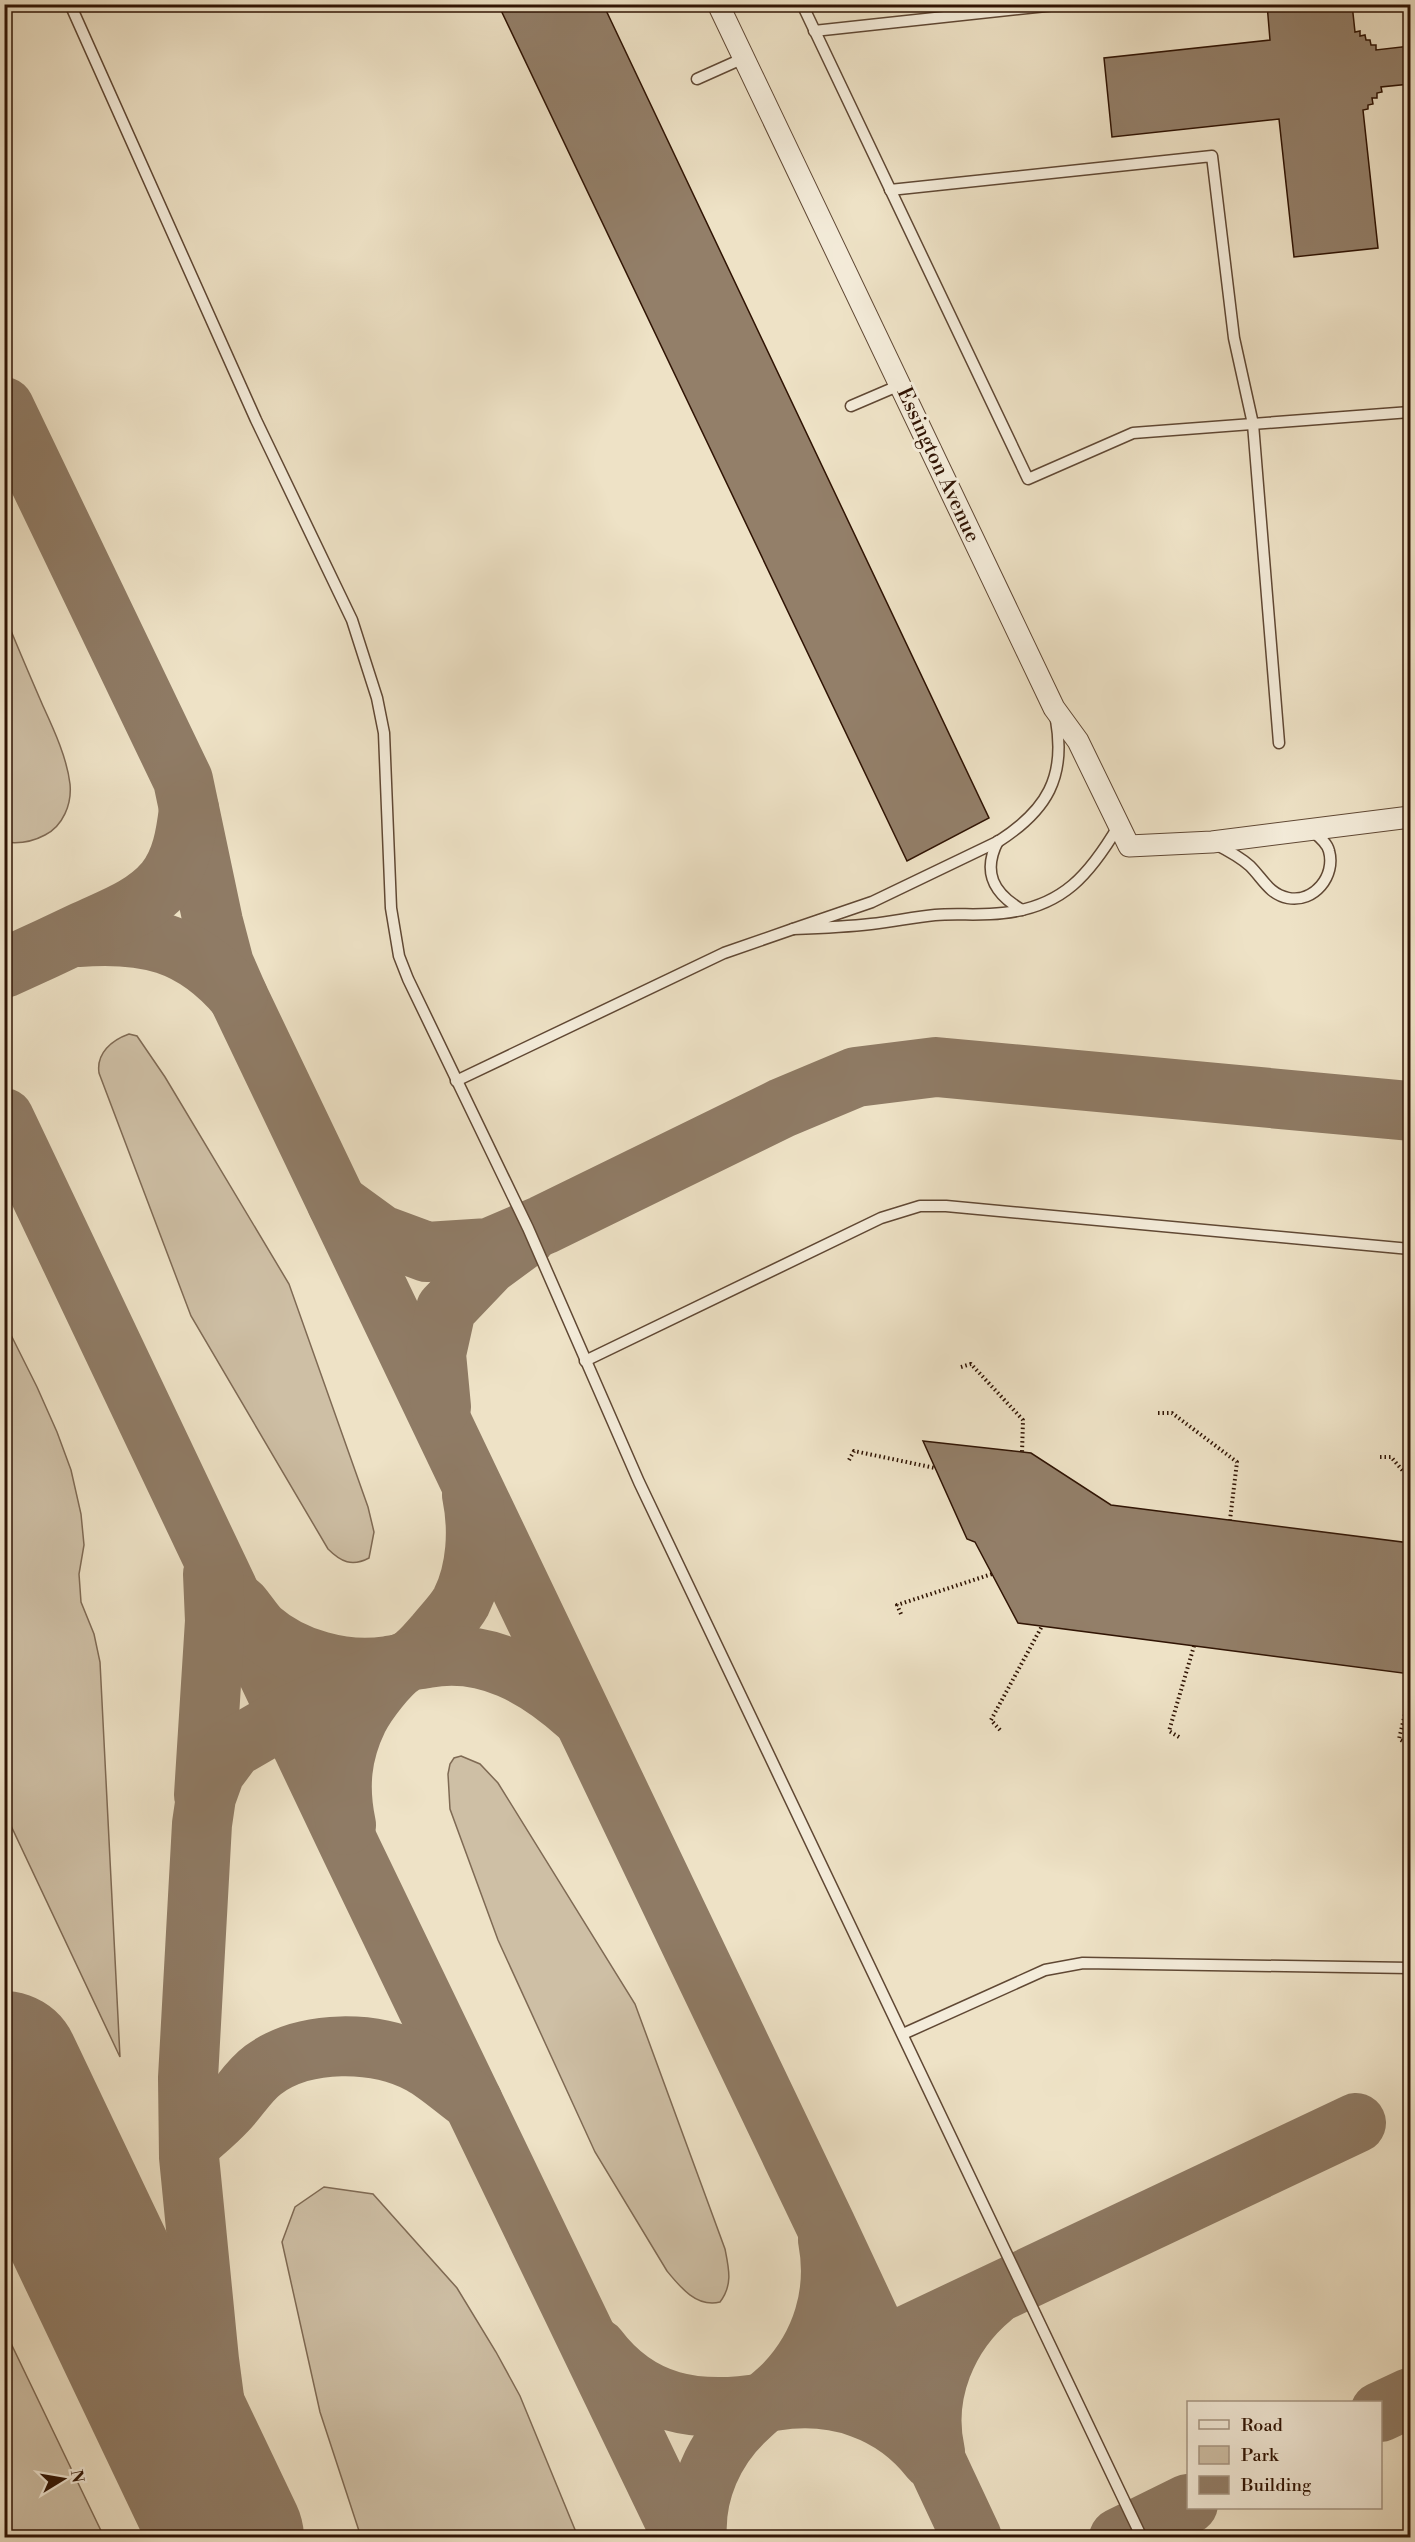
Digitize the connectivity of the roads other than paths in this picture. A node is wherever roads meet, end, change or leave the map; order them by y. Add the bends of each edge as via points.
1 (70, 4) edge
2 (718, 4) edge
3 (802, 4) edge
4 (1065, 4) edge
5 (814, 31) junction
6 (744, 58) junction
7 (697, 79) dead end
8 (890, 190) junction
9 (900, 385) junction
10 (851, 406) dead end
11 (1410, 412) edge
12 (1253, 424) junction
13 (1054, 708) junction
14 (1279, 743) dead end
15 (1410, 817) edge
16 (1119, 825) junction
17 (1309, 829) junction
18 (999, 841) junction
19 (1212, 842) junction
20 (1022, 910) junction
21 (793, 929) junction
22 (456, 1081) junction
23 (1410, 1249) edge
24 (585, 1361) junction
25 (1410, 1968) edge
26 (903, 2034) junction
27 (1142, 2538) edge

1 - 22 lane via 256,420 352,620 384,733 391,908 399,956
2 - 6 street, Essington Avenue
3 - 5 lane
4 - 5 lane
5 - 8 lane
6 - 7 lane
6 - 9 street, Essington Avenue
8 - 12 lane via 1028,479 1125,435
8 - 12 lane via 1212,156 1234,338
9 - 10 lane
9 - 13 street, Essington Avenue
11 - 12 lane
12 - 14 lane
13 - 16 street, Essington Avenue via 1078,741
13 - 18 lane via 1059,746 1054,784 1028,818
15 - 17 street, Essington Avenue
16 - 19 street, Essington Avenue via 1129,846
16 - 20 lane via 1078,881 1053,900
17 - 19 street, Essington Avenue
17 - 19 lane via 1329,851 1329,867 1323,885 1308,896 1290,898 1273,892 1251,867
18 - 20 lane via 990,862 994,883 1003,898
18 - 21 lane via 872,902
20 - 21 lane
21 - 22 lane via 724,953
22 - 24 lane via 528,1228
23 - 24 lane via 920,1206 881,1218
24 - 26 lane via 644,1493
25 - 26 lane via 1071,1965 1045,1970
26 - 27 lane

